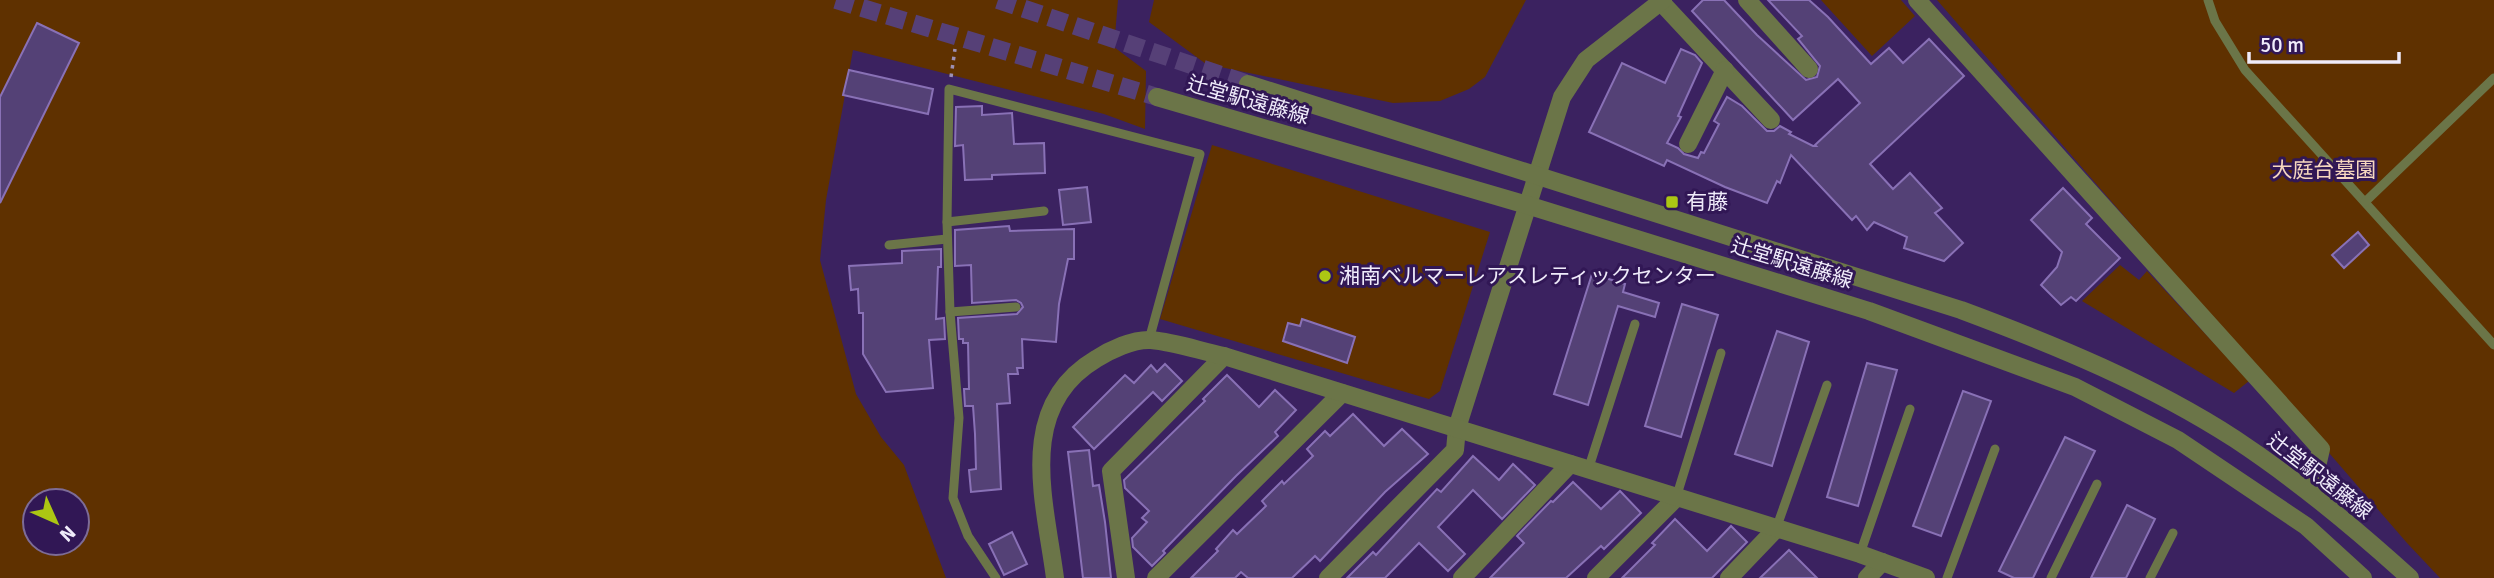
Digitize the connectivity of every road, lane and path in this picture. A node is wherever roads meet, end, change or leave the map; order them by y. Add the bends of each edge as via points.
1 (1747, 0) edge
2 (1917, 0) edge
3 (2208, 0) edge
4 (1662, 1) edge
5 (955, 49) dead end
6 (1809, 69) dead end
7 (1725, 71) junction
8 (2494, 78) edge
9 (1248, 84) tunnel mouth
10 (949, 89) junction
11 (1157, 97) tunnel mouth
12 (1771, 120) dead end
13 (1688, 144) dead end
14 (1536, 174) junction
15 (2365, 202) junction
16 (1527, 205) junction
17 (1044, 211) dead end
18 (947, 222) junction
19 (947, 239) junction
20 (889, 245) dead end
21 (1016, 307) dead end
22 (950, 312) junction
23 (1635, 324) dead end
24 (1149, 340) junction
25 (2494, 345) edge
26 (1721, 353) dead end
27 (1224, 356) junction
28 (1827, 385) dead end
29 (1342, 393) junction
30 (1910, 409) dead end
31 (1457, 428) junction
32 (1995, 449) dead end
33 (1570, 464) junction
34 (1588, 470) junction
35 (2096, 484) dead end
36 (2311, 493) junction
37 (1676, 498) junction
38 (1776, 529) junction
39 (2173, 533) dead end
40 (1860, 554) junction
41 (1882, 562) junction
42 (996, 578) edge
43 (1055, 578) edge
44 (1126, 578) edge
45 (1156, 578) edge
46 (1328, 578) edge
47 (1462, 578) edge
48 (1595, 578) edge
49 (1729, 578) edge
50 (1867, 578) edge
51 (1926, 578) edge
52 (1947, 578) edge
53 (2051, 578) edge
54 (2150, 578) edge
55 (2363, 578) edge
56 (2410, 578) edge

1 - 6 street
2 - 36 street via 2321,449
3 - 15 lane via 2215,21 2245,70
4 - 7 street
4 - 14 street via 1586,60 1562,97
5 - 10 path
7 - 12 street
7 - 13 street
8 - 15 lane
9 - 14 street, 辻堂駅遠藤線
10 - 18 lane
10 - 24 lane via 1200,154
11 - 16 street, 辻堂駅遠藤線
14 - 16 street
14 - 36 street, 辻堂駅遠藤線 via 2028,335 2164,398 2234,439
15 - 25 lane
16 - 31 street
16 - 55 street, 辻堂駅遠藤線 via 1868,311 2075,387 2178,440 2306,526
17 - 18 lane
18 - 19 lane
19 - 20 lane
19 - 22 lane
21 - 22 lane
22 - 42 lane via 959,418 953,498 968,536
23 - 34 lane
24 - 27 street
24 - 43 street via 1111,349 1082,367 1049,410 1040,448
26 - 37 lane
27 - 29 street
27 - 44 street via 1111,471
28 - 38 lane
29 - 31 street
29 - 45 street
30 - 40 lane
31 - 33 street
31 - 46 street via 1455,450
32 - 52 lane
33 - 34 street
33 - 47 street
34 - 37 street
35 - 53 lane
36 - 56 street, 辻堂駅遠藤線
37 - 38 street
37 - 48 street
38 - 40 street
38 - 49 street
39 - 54 lane
40 - 41 street
41 - 50 street
41 - 51 street

